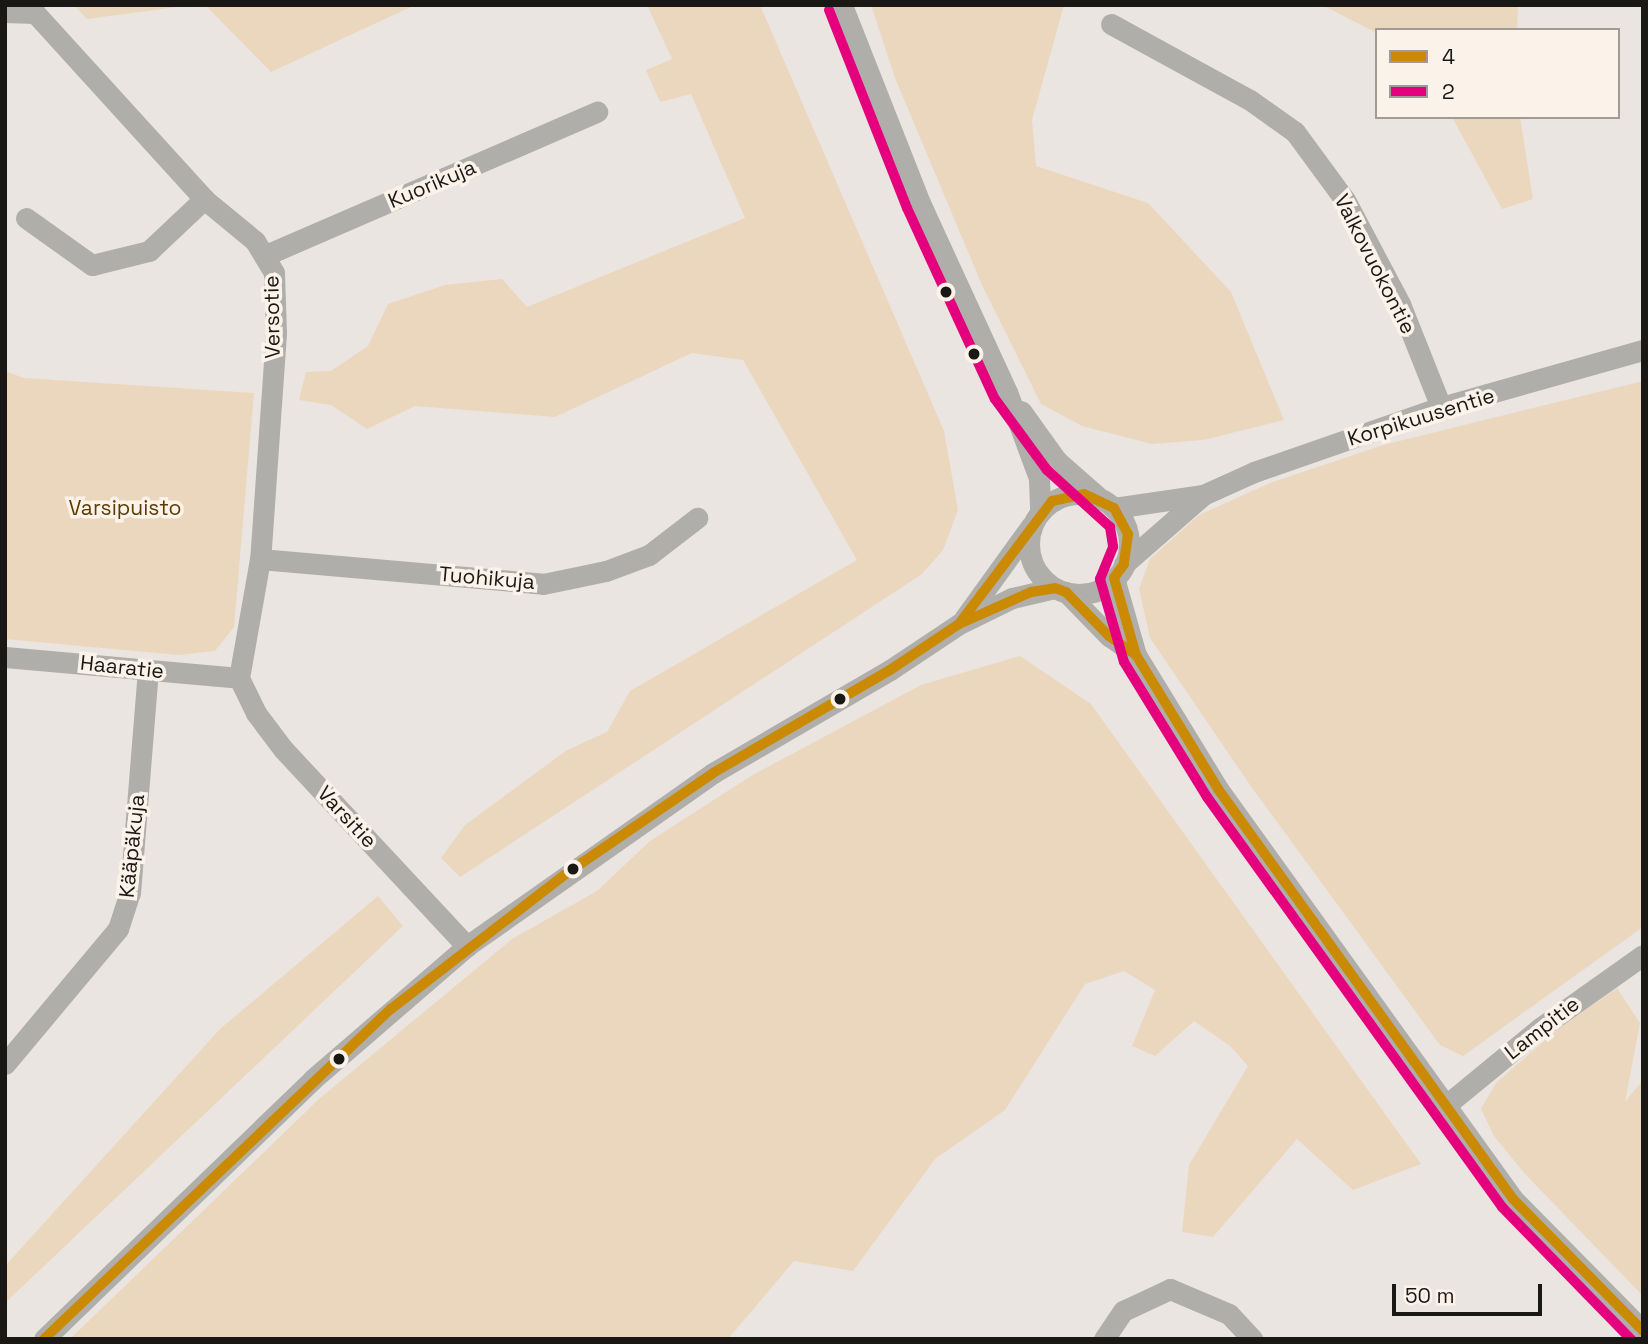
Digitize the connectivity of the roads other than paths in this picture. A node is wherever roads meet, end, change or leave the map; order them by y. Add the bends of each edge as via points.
1 (842, 5) edge
2 (33, 9) edge
3 (5, 12) edge
4 (1111, 24) dead end
5 (597, 113) dead end
6 (204, 199) junction
7 (26, 218) dead end
8 (266, 254) junction
9 (1643, 350) edge
10 (1007, 392) junction
11 (1441, 407) junction
12 (1203, 495) junction
13 (1107, 503) junction
14 (698, 518) dead end
15 (1036, 518) junction
16 (260, 559) junction
17 (1119, 571) junction
18 (1060, 590) junction
19 (960, 624) junction
20 (1136, 655) junction
21 (5, 657) edge
22 (148, 670) junction
23 (239, 678) junction
24 (467, 946) junction
25 (1643, 954) edge
26 (5, 1064) edge
27 (1445, 1106) junction
28 (1643, 1331) edge
29 (44, 1339) edge
30 (1104, 1339) edge
31 (1252, 1339) edge

1 - 10 street via 920,203
2 - 3 street
2 - 6 street, Versotie
4 - 11 street, Valkovuokontie via 1250,100 1295,132 1345,200 1400,304
5 - 8 street, Kuorikuja
6 - 7 street via 149,251 92,265
6 - 8 street, Versotie
8 - 16 street, Versotie via 274,273 276,333
9 - 11 street, Korpikuusentie
10 - 13 street via 1057,460
10 - 15 street via 1039,478
11 - 12 street, Korpikuusentie via 1254,472
12 - 13 street, Korpikuusentie
12 - 17 street, Korpikuusentie
13 - 15 street via 1068,495
13 - 17 street via 1128,534
14 - 16 street, Tuohikuja via 649,555 606,571 543,584
15 - 18 street via 1029,553 1043,579
15 - 19 street
16 - 23 street, Versotie
17 - 18 street via 1092,592
17 - 20 street
18 - 19 street via 1012,598
18 - 20 street
19 - 24 street via 652,812
20 - 27 street via 1218,789
21 - 22 street, Haaratie
22 - 23 street, Haaratie
22 - 26 street, Kääpäkuja via 130,894 118,929
23 - 24 street, Varsitie via 256,713 283,749
24 - 29 street via 313,1079
25 - 27 street, Lampitie via 1540,1028
27 - 28 street via 1513,1199
30 - 31 street via 1124,1311 1170,1289 1229,1314

